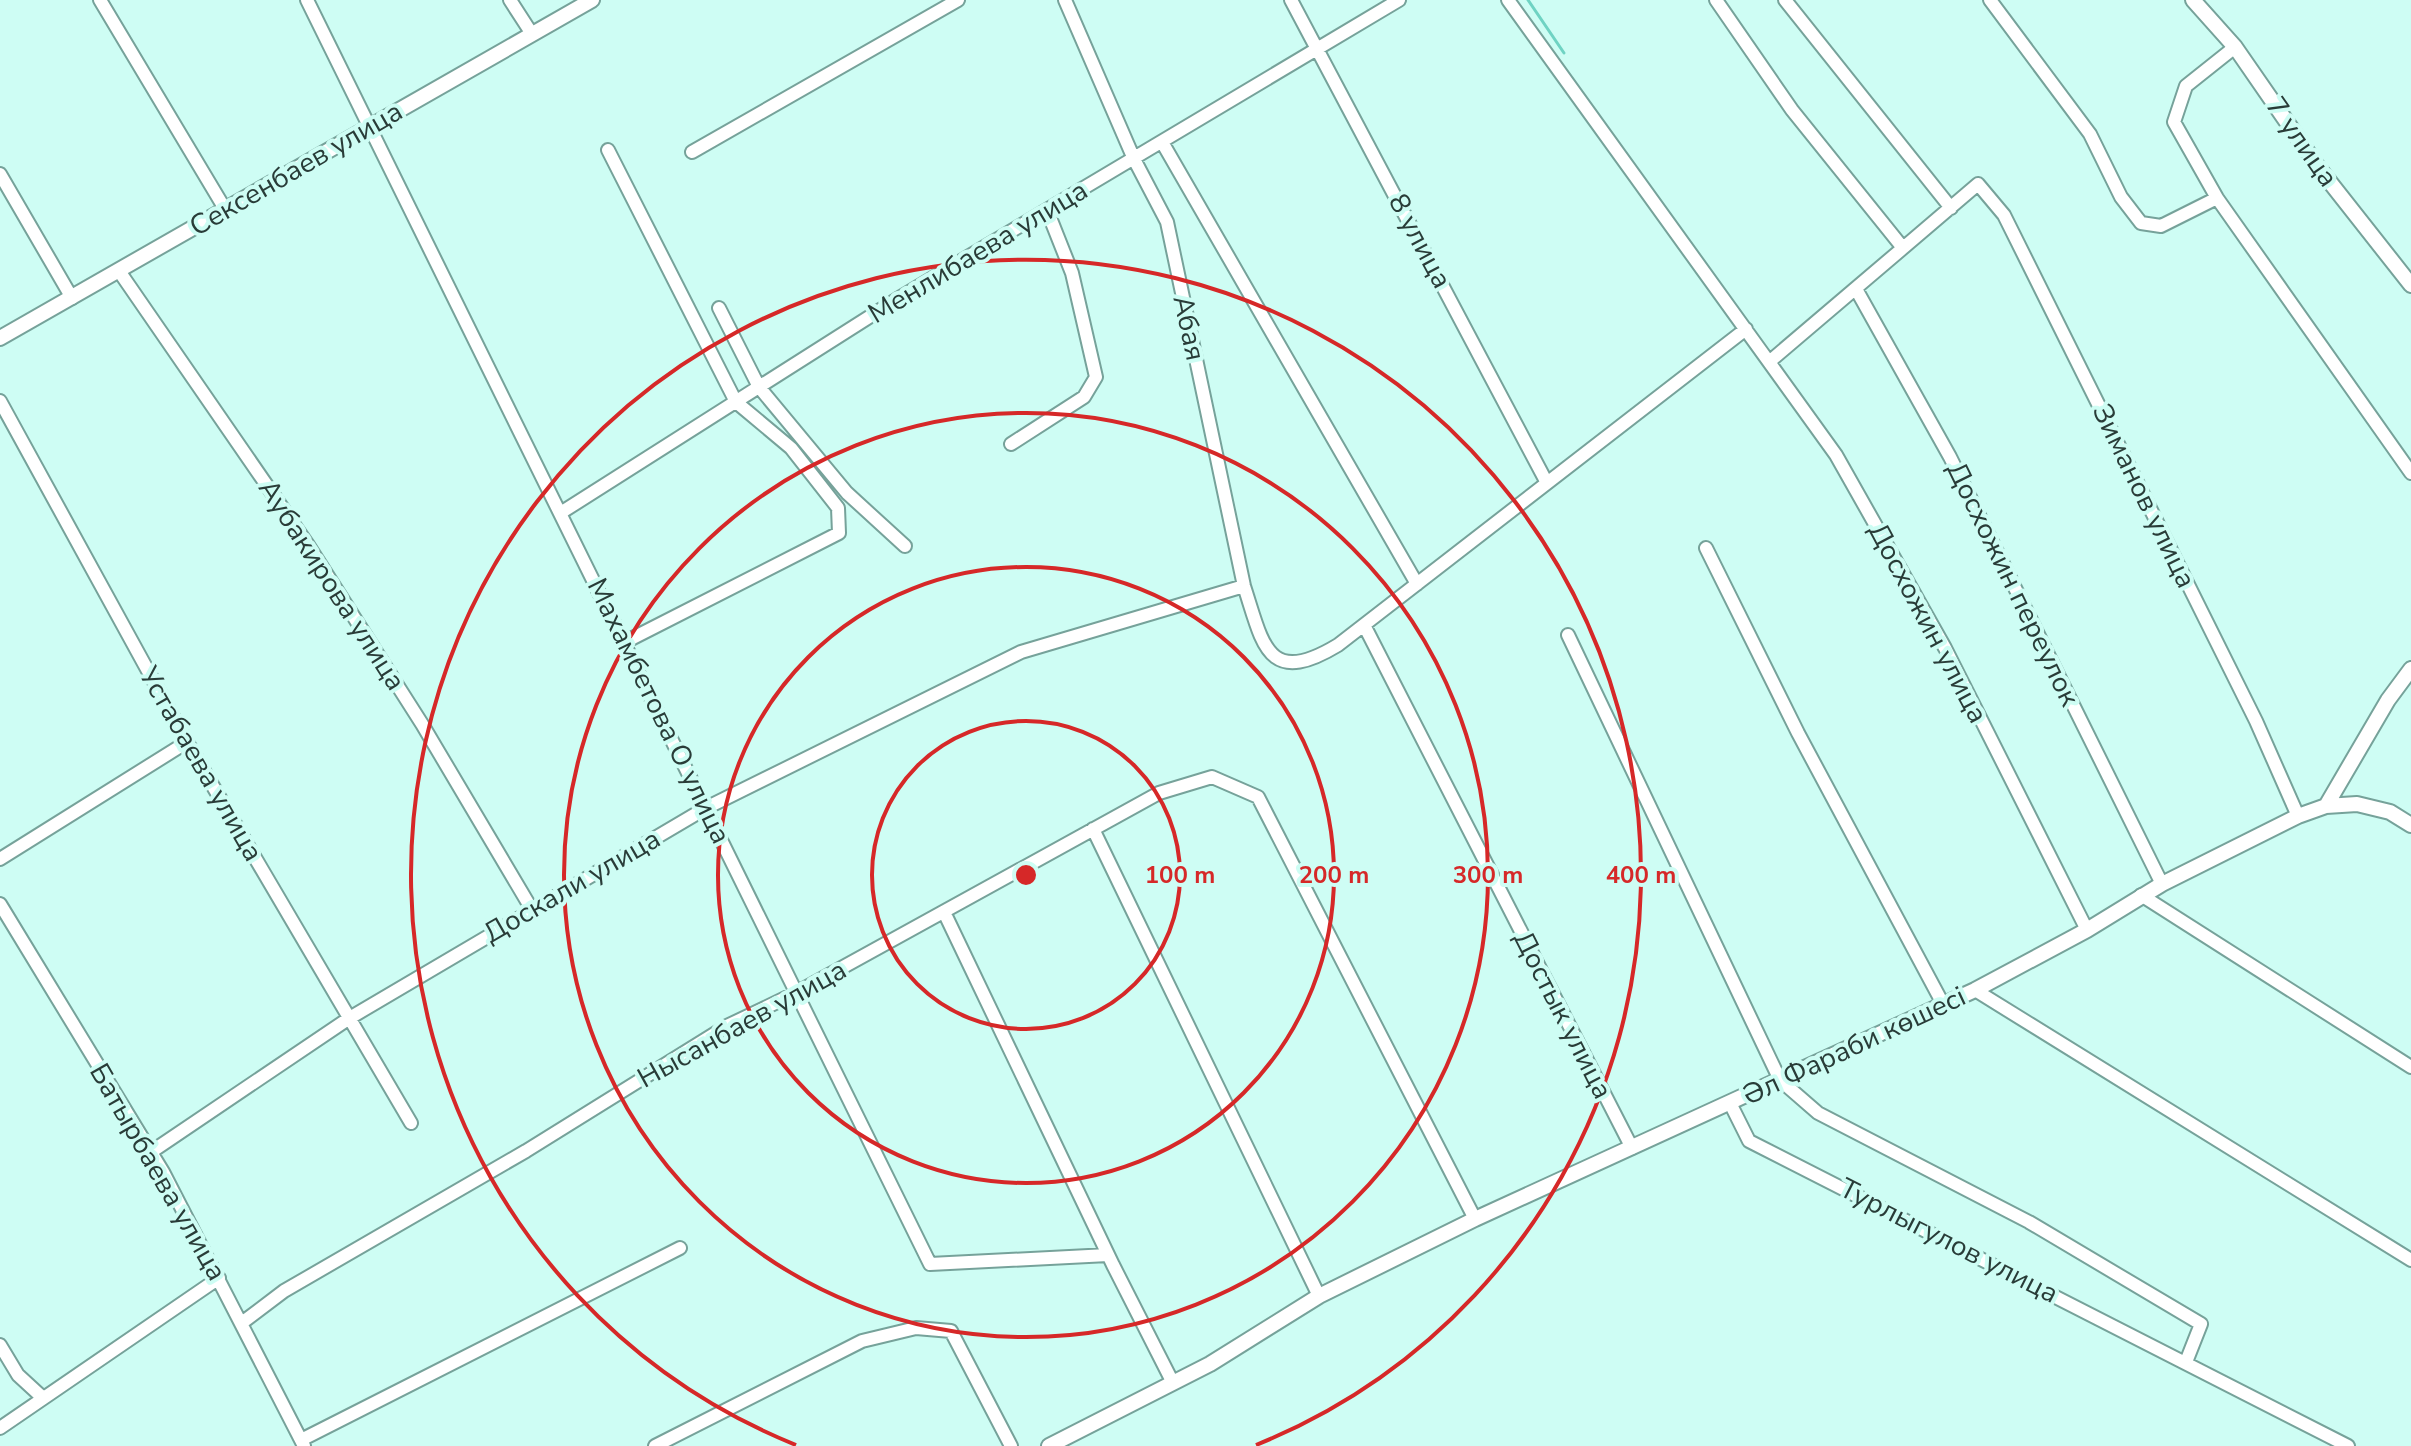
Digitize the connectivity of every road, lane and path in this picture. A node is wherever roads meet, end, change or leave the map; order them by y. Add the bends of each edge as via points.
1 (100, 0) edge
2 (307, 0) edge
3 (510, 0) edge
4 (592, 0) edge
5 (958, 0) edge
6 (1065, 0) edge
7 (1291, 0) edge
8 (1399, 0) edge
9 (1508, 0) edge
10 (1716, 0) edge
11 (1785, 0) edge
12 (1990, 0) edge
13 (2193, 0) edge
14 (532, 34) junction
15 (2235, 47) junction
16 (1317, 48) junction
17 (369, 126) junction
18 (1162, 142) junction
19 (608, 150) dead end
20 (692, 152) dead end
21 (1134, 159) junction
22 (0, 174) edge
23 (2217, 198) junction
24 (1951, 208) junction
25 (225, 209) junction
26 (1047, 210) junction
27 (1903, 248) junction
28 (119, 271) junction
29 (2411, 285) edge
30 (1856, 289) junction
31 (72, 298) junction
32 (719, 308) dead end
33 (1746, 329) junction
34 (0, 338) edge
35 (1769, 362) junction
36 (759, 387) junction
37 (0, 401) edge
38 (736, 402) junction
39 (1011, 444) dead end
40 (2411, 473) edge
41 (1547, 483) junction
42 (562, 512) junction
43 (905, 546) dead end
44 (1706, 548) dead end
45 (1417, 584) junction
46 (1244, 586) junction
47 (1364, 625) junction
48 (1568, 635) dead end
49 (625, 642) junction
50 (2411, 669) edge
51 (187, 742) junction
52 (2326, 806) junction
53 (706, 808) junction
54 (2298, 816) junction
55 (2411, 825) edge
56 (1093, 829) junction
57 (0, 859) edge
58 (2162, 884) junction
59 (2141, 895) junction
60 (0, 904) edge
61 (531, 908) junction
62 (944, 912) junction
63 (2087, 930) junction
64 (1975, 990) junction
65 (796, 993) junction
66 (1943, 1004) junction
67 (348, 1019) junction
68 (2411, 1067) edge
69 (1780, 1080) junction
70 (1730, 1103) junction
71 (411, 1123) dead end
72 (1632, 1148) junction
73 (151, 1152) junction
74 (1475, 1219) junction
75 (680, 1248) dead end
76 (1108, 1255) junction
77 (2411, 1260) edge
78 (219, 1278) junction
79 (1319, 1296) junction
80 (243, 1322) junction
81 (0, 1345) edge
82 (2186, 1362) junction
83 (1173, 1383) junction
84 (43, 1398) junction
85 (0, 1428) edge
86 (302, 1443) edge
87 (655, 1446) edge
88 (1011, 1446) edge
89 (1049, 1446) edge
90 (2348, 1446) edge

1 - 25 street
2 - 17 street, Махамбетова О улица
3 - 14 street
4 - 14 street, Сексенбаев улица
5 - 20 street
6 - 21 street, Абая
7 - 16 street, 8 улица
8 - 16 street, Менлибаева улица
9 - 33 street, Досхожин улица
10 - 27 street via 1792,110
11 - 24 street
12 - 23 street via 2090,134 2121,197 2141,223 2161,226
13 - 15 street, 7 улица
14 - 17 street, Сексенбаев улица
15 - 23 street via 2186,86 2174,122
15 - 29 street, 7 улица via 2318,167
16 - 18 street, Менлибаева улица
16 - 41 street, 8 улица
17 - 25 street, Сексенбаев улица
17 - 42 street, Махамбетова О улица
18 - 21 street, Менлибаева улица
18 - 45 street
19 - 38 street
21 - 26 street, Менлибаева улица
21 - 46 street, Абая via 1167,222
22 - 31 street
23 - 40 street
24 - 27 street
24 - 54 street, Зиманов улица via 1978,184 2004,215 2256,721
25 - 28 street, Сексенбаев улица
26 - 36 street, Менлибаева улица
26 - 39 street via 1072,273 1096,377 1084,397
27 - 30 street
28 - 31 street, Сексенбаев улица
28 - 61 street, Аубакирова улица via 308,545
30 - 35 street
30 - 58 street, Досхожин переулок via 1950,457
31 - 34 street, Сексенбаев улица
32 - 36 street
33 - 35 street, Досхожин улица
33 - 41 street
35 - 63 street, Досхожин улица via 1836,455 1945,648
36 - 38 street, Менлибаева улица
36 - 43 street via 847,493
37 - 51 street, Устабаева улица
38 - 42 street, Менлибаева улица
38 - 49 street via 791,448 838,508 839,533
41 - 45 street
42 - 49 street, Махамбетова О улица
44 - 66 street
45 - 47 street
46 - 47 street, Абая via 1264,644 1282,662 1313,660
46 - 53 street, Доскали улица via 1021,652
47 - 72 street, Достык улица
48 - 69 street
49 - 53 street, Махамбетова О улица
50 - 52 street
51 - 57 street
51 - 67 street, Устабаева улица
52 - 54 street, Әл Фараби көшесі
52 - 55 street, Әл Фараби көшесі via 2357,804 2390,812
53 - 61 street, Доскали улица
53 - 65 street, Махамбетова О улица
54 - 58 street, Әл Фараби көшесі
56 - 62 street, Нысанбаев улица
56 - 74 street, Нысанбаев улица via 1159,793 1212,777 1258,797
56 - 79 street
58 - 59 street, Әл Фараби көшесі
59 - 63 street, Әл Фараби көшесі
59 - 68 street
60 - 73 street, Батырбаева улица
61 - 67 street, Доскали улица
62 - 65 street, Нысанбаев улица
62 - 76 street
63 - 64 street, Әл Фараби көшесі
64 - 66 street, Әл Фараби көшесі
64 - 77 street
65 - 76 street, Махамбетова О улица via 930,1264
65 - 80 street, Нысанбаев улица via 727,1026 526,1151 284,1291
66 - 69 street, Әл Фараби көшесі
67 - 71 street, Устабаева улица
67 - 73 street, Доскали улица
69 - 70 street, Әл Фараби көшесі
69 - 82 street, Турлыгулов улица via 1818,1113 2029,1222 2201,1324
70 - 72 street, Әл Фараби көшесі
70 - 82 street, Турлыгулов улица via 1749,1141
72 - 74 street, Әл Фараби көшесі
73 - 78 street, Батырбаева улица
74 - 79 street, Әл Фараби көшесі
75 - 86 street
76 - 83 street
78 - 80 street, Батырбаева улица
78 - 84 street
79 - 83 street, Әл Фараби көшесі
80 - 86 street, Батырбаева улица
81 - 84 street via 18,1375
82 - 90 street, Турлыгулов улица
83 - 89 street
84 - 85 street
87 - 88 street via 862,1341 916,1328 951,1331

